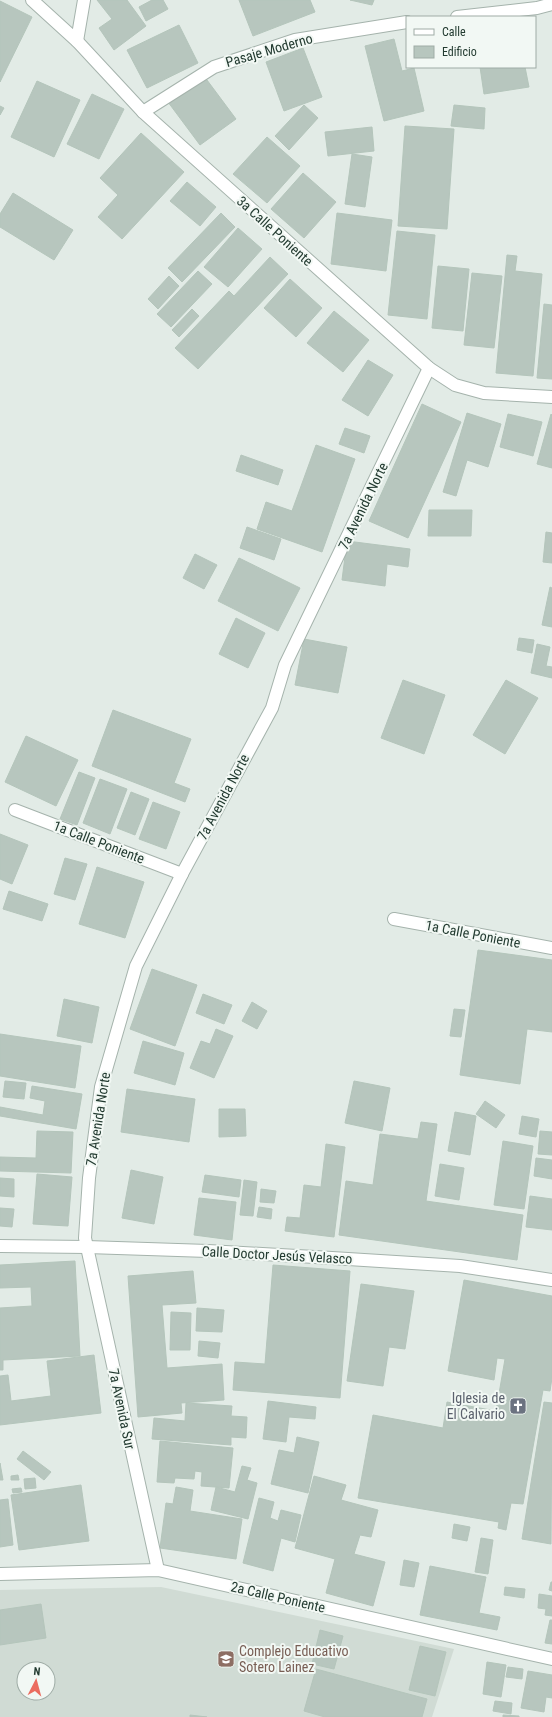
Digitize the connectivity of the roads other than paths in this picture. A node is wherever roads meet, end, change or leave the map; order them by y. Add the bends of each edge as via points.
1 (32, 0) edge
2 (84, 0) edge
3 (552, 4) edge
4 (466, 16) edge
5 (406, 22) edge
6 (77, 41) junction
7 (143, 112) junction
8 (429, 368) junction
9 (552, 397) edge
10 (16, 810) dead end
11 (182, 874) junction
12 (394, 919) dead end
13 (552, 948) edge
14 (0, 1246) edge
15 (87, 1247) junction
16 (552, 1280) edge
17 (158, 1570) junction
18 (0, 1574) edge
19 (552, 1659) edge

1 - 6 street, 3a Calle Poniente
2 - 6 street
3 - 4 street
5 - 7 street, Pasaje Moderno via 295,40 214,67
6 - 7 street, 3a Calle Poniente
7 - 8 street, 3a Calle Poniente
8 - 9 street, 3a Calle Poniente via 455,385 484,393
8 - 11 street, 7a Avenida Norte via 285,665 272,708
10 - 11 street, 1a Calle Poniente
11 - 15 street, 7a Avenida Norte via 136,966 100,1087 89,1178 85,1238
12 - 13 street, 1a Calle Poniente
14 - 15 street, Calle Doctor Jesús Velasco
15 - 16 street, Calle Doctor Jesús Velasco via 208,1251 460,1266
15 - 17 street, 7a Avenida Sur
17 - 18 street, 2a Calle Poniente
17 - 19 street, 2a Calle Poniente

